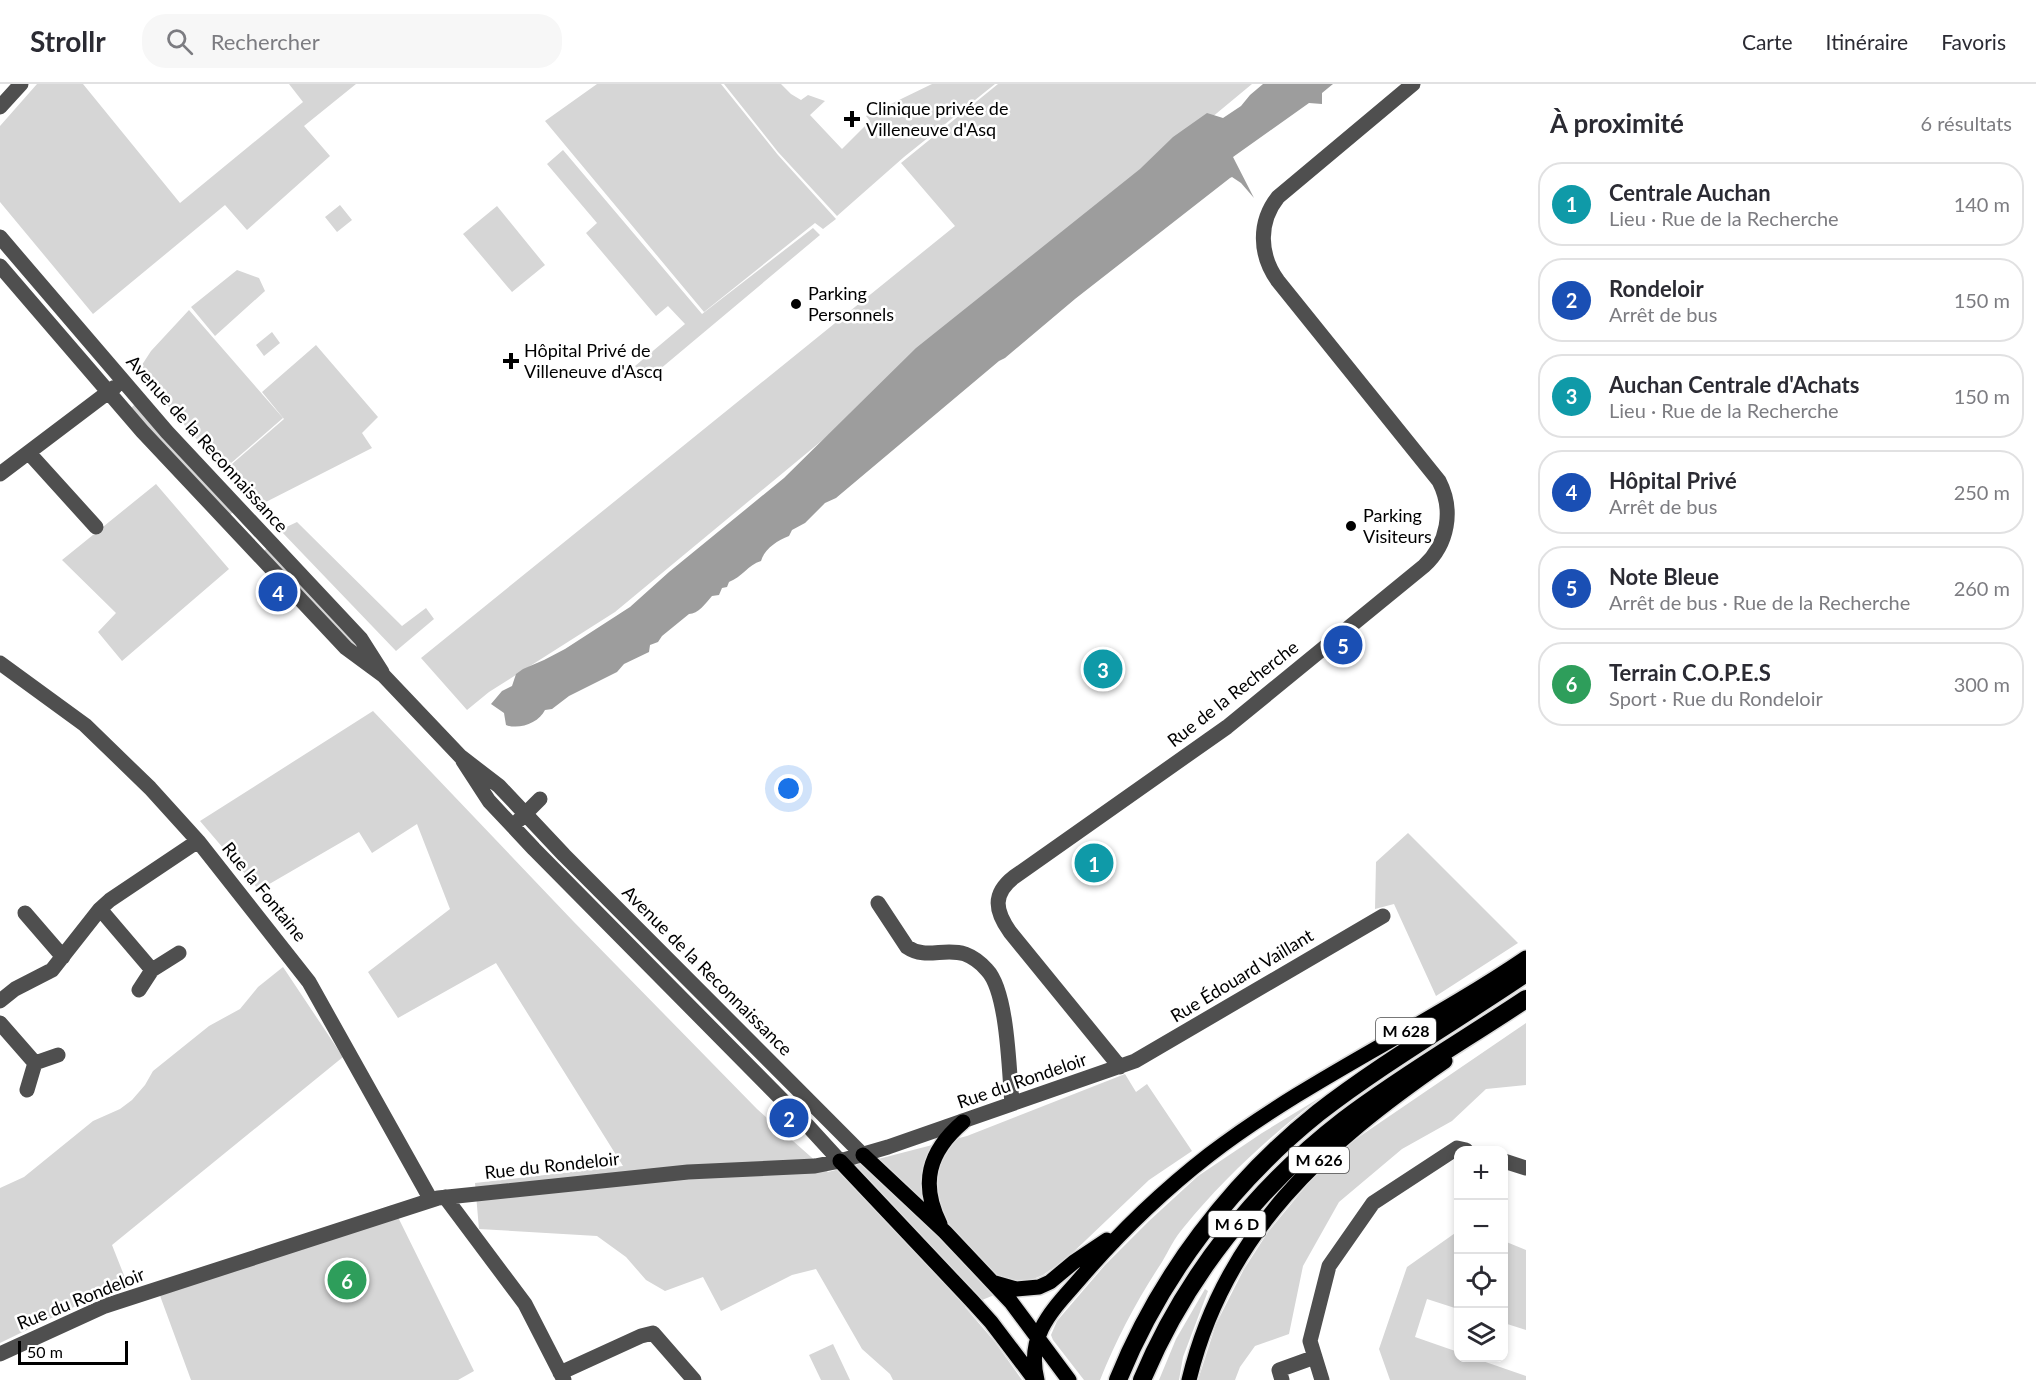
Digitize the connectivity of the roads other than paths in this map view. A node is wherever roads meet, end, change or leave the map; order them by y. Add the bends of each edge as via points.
1 (21, 84) edge
2 (1413, 84) edge
3 (0, 107) edge
4 (0, 237) edge
5 (0, 266) edge
6 (122, 381) junction
7 (109, 393) junction
8 (29, 453) junction
9 (0, 474) edge
10 (252, 523) junction
11 (96, 527) dead end
12 (239, 535) junction
13 (0, 663) edge
14 (384, 676) junction
15 (460, 756) junction
16 (540, 800) dead end
17 (525, 814) junction
18 (513, 826) junction
19 (198, 841) junction
20 (878, 903) dead end
21 (100, 909) junction
22 (25, 913) dead end
23 (1383, 916) dead end
24 (179, 953) dead end
25 (63, 957) junction
26 (1526, 958) edge
27 (152, 970) junction
28 (1526, 973) edge
29 (139, 990) dead end
30 (1526, 999) edge
31 (0, 1001) edge
32 (1526, 1004) edge
33 (0, 1023) edge
34 (58, 1056) dead end
35 (35, 1063) junction
36 (1120, 1067) junction
37 (27, 1090) dead end
38 (1012, 1104) junction
39 (963, 1122) junction
40 (1454, 1149) edge
41 (863, 1155) junction
42 (840, 1161) junction
43 (1508, 1163) edge
44 (1526, 1168) edge
45 (438, 1198) junction
46 (1128, 1227) junction
47 (945, 1232) junction
48 (990, 1280) junction
49 (1037, 1336) junction
50 (0, 1354) edge
51 (1315, 1358) junction
52 (1121, 1375) edge
53 (562, 1376) edge
54 (694, 1380) edge
55 (1036, 1380) edge
56 (1069, 1380) edge
57 (1142, 1380) edge
58 (1189, 1380) edge
59 (1282, 1380) edge
60 (1322, 1380) edge

1 - 3 street
2 - 36 street, Rue de la Recherche via 1283,191 1267,215 1263,242 1278,281 1439,481 1448,510 1439,548 1424,566 1233,722 1014,877 1003,886 998,898 1000,915 1010,932
4 - 6 street, Avenue de la Reconnaissance
5 - 7 street, Avenue de la Reconnaissance
6 - 7 street
6 - 10 street, Avenue de la Reconnaissance
7 - 8 street
7 - 12 street, Avenue de la Reconnaissance
8 - 9 street
8 - 11 street
10 - 12 street
10 - 14 street, Avenue de la Reconnaissance via 361,639
12 - 14 street, Avenue de la Reconnaissance via 346,648
13 - 19 street, Rue la Fontaine via 85,725
14 - 15 street, Avenue de la Reconnaissance
15 - 17 street, Avenue de la Reconnaissance via 489,777
15 - 18 street, Avenue de la Reconnaissance via 480,789
16 - 17 street
17 - 18 street
17 - 41 street, Avenue de la Reconnaissance
18 - 42 street, Avenue de la Reconnaissance
19 - 21 street
19 - 45 street, Rue la Fontaine via 309,982
20 - 38 street via 914,951 962,953 989,970 998,988
21 - 25 street
21 - 27 street
22 - 25 street
23 - 36 street, Rue Édouard Vaillant
24 - 27 street
25 - 31 street via 52,970
26 - 46 main road, M 628 via 1249,1126 1188,1172
27 - 29 street
28 - 52 highway, M 6 D via 1360,1082 1274,1151 1198,1238 1160,1295
30 - 57 highway, M 6 D via 1344,1120 1271,1185 1207,1263 1177,1310
32 - 58 main road, M 626 via 1357,1126 1302,1176 1271,1212 1221,1292
33 - 35 street
34 - 35 street
35 - 37 street
36 - 38 street, Rue du Rondeloir
38 - 39 street, Rue du Rondeloir
39 - 41 street, Rue du Rondeloir
39 - 47 main road via 941,1146 930,1170 929,1197
40 - 51 street via 1373,1203 1329,1266 1310,1341
41 - 42 street, Rue du Rondeloir
41 - 47 main road
42 - 45 street, Rue du Rondeloir
42 - 55 main road via 991,1322
43 - 44 street
45 - 50 street, Rue du Rondeloir via 105,1306
45 - 53 street, Rue la Fontaine via 525,1304
46 - 48 main road via 1039,1287 1016,1289
46 - 49 main road, M 628 via 1048,1316
47 - 48 main road
48 - 49 main road
49 - 55 main road, M 628
49 - 56 main road
51 - 59 street via 1279,1370
51 - 60 street
53 - 54 street via 653,1333

